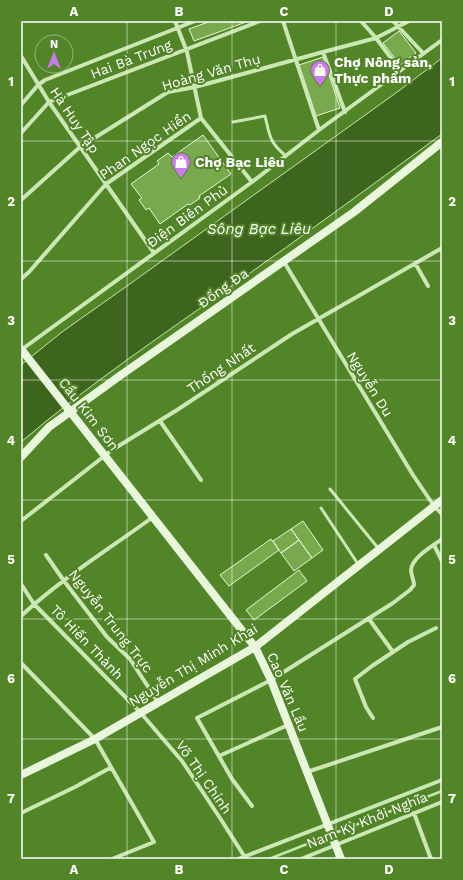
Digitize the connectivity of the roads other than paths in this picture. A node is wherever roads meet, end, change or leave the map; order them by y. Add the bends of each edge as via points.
1 (175, 21) edge
2 (195, 21) edge
3 (260, 21) edge
4 (283, 21) edge
5 (361, 21) edge
6 (393, 21) edge
7 (410, 21) edge
8 (178, 27) junction
9 (399, 27) junction
10 (376, 38) junction
11 (442, 40) edge
12 (186, 49) junction
13 (323, 52) junction
14 (423, 53) junction
15 (21, 56) edge
16 (295, 60) junction
17 (400, 70) junction
18 (38, 85) junction
19 (195, 87) junction
20 (49, 102) junction
21 (21, 105) edge
22 (345, 112) junction
23 (201, 118) junction
24 (233, 122) dead end
25 (319, 130) junction
26 (21, 133) edge
27 (442, 144) edge
28 (80, 147) junction
29 (286, 156) junction
30 (252, 182) junction
31 (106, 184) junction
32 (21, 200) edge
33 (442, 249) edge
34 (154, 253) junction
35 (284, 262) junction
36 (415, 263) junction
37 (21, 279) edge
38 (428, 286) dead end
39 (318, 320) junction
40 (21, 350) edge
41 (160, 420) junction
42 (21, 457) edge
43 (201, 480) dead end
44 (330, 489) dead end
45 (136, 495) joint
46 (442, 500) edge
47 (434, 506) junction
48 (321, 508) dead end
49 (442, 514) edge
50 (153, 517) junction
51 (21, 521) edge
52 (442, 539) edge
53 (434, 545) junction
54 (379, 549) junction
55 (46, 555) dead end
56 (442, 561) edge
57 (359, 565) junction
58 (64, 581) junction
59 (21, 584) edge
60 (34, 604) junction
61 (21, 616) edge
62 (369, 619) junction
63 (436, 628) dead end
64 (255, 647) junction
65 (393, 652) junction
66 (21, 663) edge
67 (271, 680) junction
68 (158, 702) junction
69 (140, 712) junction
70 (373, 718) dead end
71 (288, 725) junction
72 (442, 727) edge
73 (95, 739) junction
74 (219, 756) junction
75 (110, 768) junction
76 (307, 773) junction
77 (21, 775) edge
78 (442, 780) edge
79 (442, 802) edge
80 (252, 806) dead end
81 (21, 813) edge
82 (414, 813) junction
83 (329, 828) junction
84 (335, 844) junction
85 (245, 858) edge
86 (112, 859) edge
87 (238, 859) edge
88 (301, 859) edge
89 (341, 859) edge
90 (431, 859) edge

1 - 8 street
2 - 8 street, Hai Bà Trưng
3 - 12 street, Hai Bà Trưng
4 - 16 street
5 - 10 street
6 - 9 street
7 - 9 street, Hoàng Văn Thụ
8 - 12 street
8 - 18 street, Hai Bà Trưng
9 - 10 street, Hoàng Văn Thụ
9 - 14 street
10 - 13 street, Hoàng Văn Thụ
10 - 17 street
11 - 14 street, Điện Biên Phủ
12 - 19 street
12 - 20 street, Hai Bà Trưng
13 - 16 street, Hoàng Văn Thụ
13 - 22 street
14 - 17 street, Điện Biên Phủ
15 - 18 street, Hà Huy Tập
16 - 19 street, Hoàng Văn Thụ
16 - 25 street
17 - 22 street, Điện Biên Phủ
18 - 20 street, Hà Huy Tập
18 - 21 street, Hai Bà Trưng
19 - 23 street
19 - 28 street, Hoàng Văn Thụ via 168,92
20 - 26 street, Hai Bà Trưng
20 - 28 street, Hà Huy Tập
22 - 25 street, Điện Biên Phủ
23 - 30 street
23 - 31 street, Phan Ngọc Hiển
24 - 29 lane via 265,116 269,137
25 - 29 street, Điện Biên Phủ
27 - 35 main road, Đống Đa
28 - 31 street, Hà Huy Tập
28 - 32 street, Hoàng Văn Thụ
29 - 30 street, Điện Biên Phủ
30 - 34 street, Điện Biên Phủ
31 - 34 street, Hà Huy Tập
31 - 37 street, Phan Ngọc Hiển
33 - 36 street, Thống Nhất
34 - 40 street, Điện Biên Phủ
35 - 39 street, Nguyễn Du
35 - 42 main road, Đống Đa via 50,426
36 - 38 street
36 - 39 street, Thống Nhất
39 - 41 street, Thống Nhất
39 - 47 street, Nguyễn Du
40 - 45 main road, Cầu Kim Sơn
41 - 43 street
41 - 51 street, Thống Nhất via 112,450
44 - 54 lane
45 - 50 main road, Cao Văn Lầu
46 - 47 main road, Nguyễn Thị Minh Khai
47 - 49 street, Nguyễn Du
47 - 54 main road, Nguyễn Thị Minh Khai
48 - 57 lane
50 - 58 street
50 - 64 main road, Cao Văn Lầu
52 - 53 street
53 - 56 street
53 - 62 street via 422,553 412,565 414,586
54 - 57 main road, Nguyễn Thị Minh Khai
55 - 58 street, Nguyễn Trung Trực
57 - 64 main road, Nguyễn Thị Minh Khai
58 - 60 street
58 - 68 street, Nguyễn Trung Trực via 107,637 130,659
59 - 60 street, Tô Hiến Thành
60 - 61 street
60 - 69 street, Tô Hiến Thành
62 - 65 street
62 - 67 street
63 - 65 street
64 - 67 main road, Cao Văn Lầu
64 - 68 main road, Nguyễn Thị Minh Khai
65 - 70 street via 355,680
66 - 73 street
67 - 71 main road, Cao Văn Lầu
67 - 74 street via 197,718
68 - 69 main road, Nguyễn Thị Minh Khai
69 - 73 main road, Nguyễn Thị Minh Khai
69 - 85 street, Võ Thị Chính via 182,761
71 - 74 street
71 - 76 main road, Cao Văn Lầu
72 - 76 street
73 - 75 street
73 - 77 main road, Nguyễn Thị Minh Khai
74 - 80 street
75 - 81 street
75 - 86 street via 154,842
76 - 83 main road, Cao Văn Lầu
78 - 83 street
79 - 82 street, Nam Kỳ Khởi Nghĩa
82 - 84 street, Nam Kỳ Khởi Nghĩa
82 - 90 street
83 - 84 main road, Cao Văn Lầu
83 - 85 street
84 - 88 street, Nam Kỳ Khởi Nghĩa
84 - 89 main road, Cao Văn Lầu
85 - 87 street

